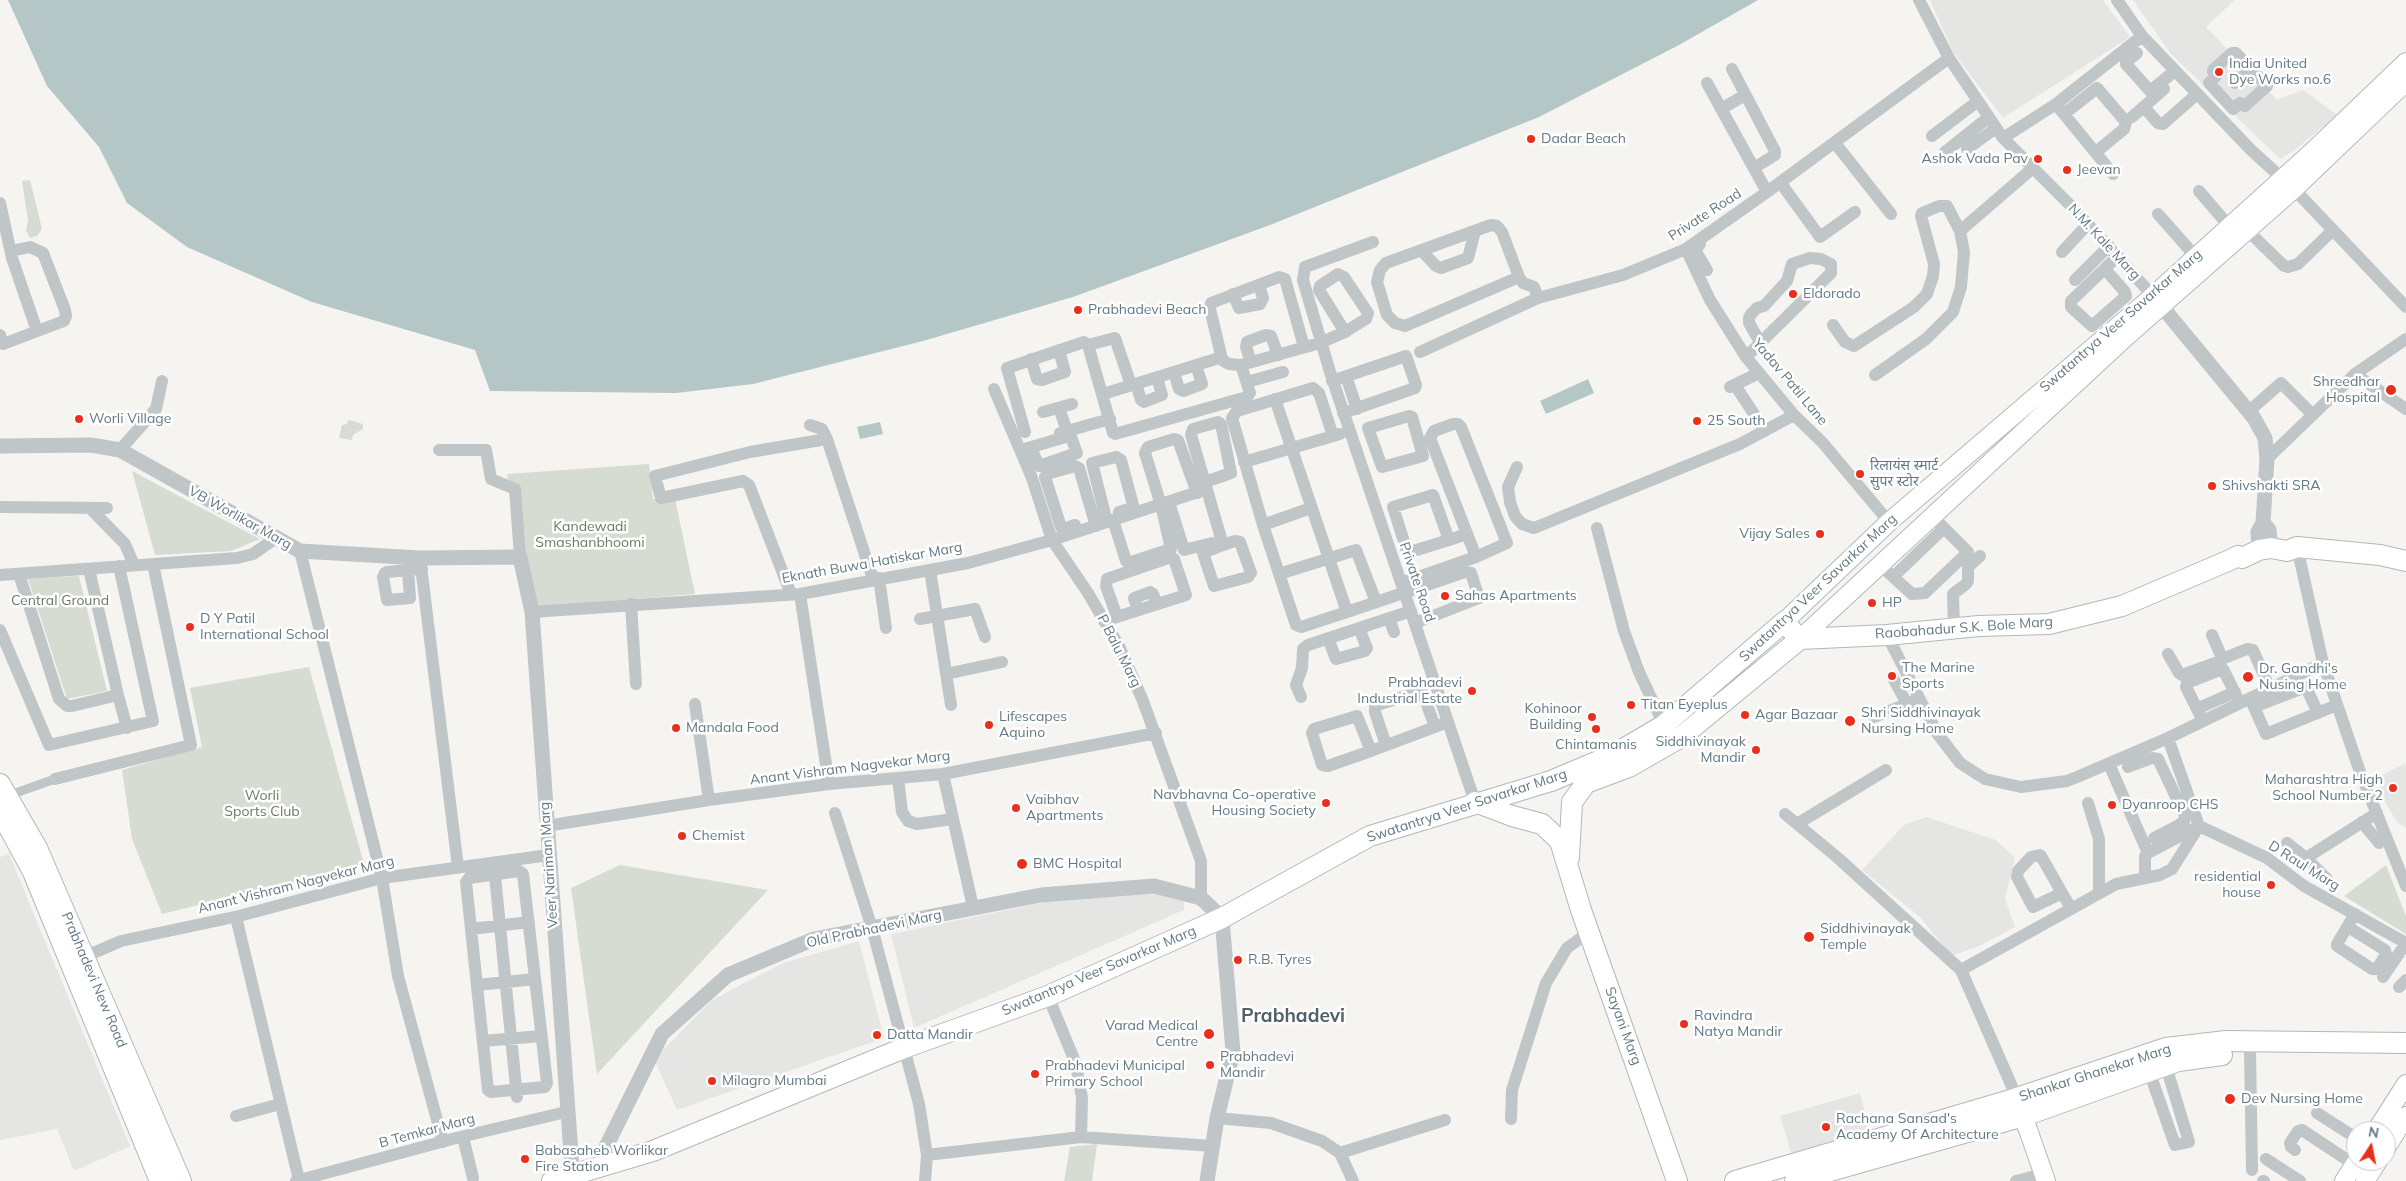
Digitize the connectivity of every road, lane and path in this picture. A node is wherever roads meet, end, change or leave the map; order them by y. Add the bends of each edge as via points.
1 (1919, 0) edge
2 (2117, 0) edge
3 (2142, 36) junction
4 (2138, 53) dead end
5 (1949, 58) junction
6 (2406, 62) edge
7 (1732, 69) dead end
8 (2251, 69) junction
9 (2177, 74) junction
10 (2406, 82) edge
11 (1707, 83) dead end
12 (2235, 83) dead end
13 (2197, 94) junction
14 (1746, 95) junction
15 (2221, 96) junction
16 (1974, 104) junction
17 (2144, 107) junction
18 (2210, 107) junction
19 (1721, 109) junction
20 (2060, 109) junction
21 (2132, 117) dead end
22 (1993, 126) junction
23 (1932, 136) dead end
24 (1835, 143) junction
25 (1967, 150) dead end
26 (1945, 152) dead end
27 (2096, 152) junction
28 (1754, 168) junction
29 (2033, 168) junction
30 (2113, 174) dead end
31 (1780, 182) junction
32 (2288, 184) junction
33 (2199, 191) dead end
34 (1767, 192) junction
35 (0, 203) edge
36 (1855, 212) dead end
37 (1891, 214) dead end
38 (2158, 214) dead end
39 (2088, 224) junction
40 (2229, 226) junction
41 (2247, 230) junction
42 (2333, 230) junction
43 (1475, 231) junction
44 (1960, 231) junction
45 (1703, 241) junction
46 (1373, 242) dead end
47 (2072, 243) dead end
48 (2108, 246) junction
49 (1686, 249) junction
50 (1421, 250) junction
51 (11, 251) junction
52 (2118, 256) junction
53 (2195, 256) junction
54 (1720, 266) dead end
55 (2105, 269) junction
56 (1703, 274) junction
57 (1521, 280) junction
58 (2075, 280) dead end
59 (1259, 285) junction
60 (1233, 294) junction
61 (1538, 298) junction
62 (2157, 302) junction
63 (2406, 307) edge
64 (2117, 316) junction
65 (1833, 325) dead end
66 (36, 331) junction
67 (1345, 332) dead end
68 (0, 335) edge
69 (2406, 339) edge
70 (1760, 342) junction
71 (1320, 343) junction
72 (1088, 346) junction
73 (1304, 347) junction
74 (1059, 350) junction
75 (1420, 352) dead end
76 (1278, 355) junction
77 (1746, 357) junction
78 (1031, 359) junction
79 (1222, 359) junction
80 (1246, 364) junction
81 (1196, 365) junction
82 (1174, 372) junction
83 (1283, 372) dead end
84 (1759, 373) junction
85 (2355, 374) junction
86 (1874, 375) dead end
87 (1331, 376) junction
88 (1346, 376) junction
89 (1157, 377) junction
90 (162, 381) dead end
91 (1246, 382) junction
92 (1133, 384) junction
93 (994, 389) dead end
94 (1102, 394) junction
95 (1275, 399) junction
96 (1072, 404) dead end
97 (1059, 408) junction
98 (1357, 409) junction
99 (2406, 409) edge
100 (1043, 412) dead end
101 (2248, 412) junction
102 (1344, 413) junction
103 (1794, 415) junction
104 (2313, 415) junction
105 (1110, 419) junction
106 (810, 425) dead end
107 (1067, 431) junction
108 (1350, 431) junction
109 (1765, 431) junction
110 (1025, 432) dead end
111 (1333, 436) junction
112 (827, 439) junction
113 (0, 446) edge
114 (1374, 447) junction
115 (1024, 448) junction
116 (1290, 449) junction
117 (120, 450) junction
118 (439, 450) dead end
119 (1357, 452) junction
120 (2267, 459) junction
121 (1244, 462) junction
122 (1516, 466) dead end
123 (1201, 488) junction
124 (1163, 502) junction
125 (0, 507) edge
126 (90, 508) junction
127 (107, 508) dead end
128 (1311, 508) junction
129 (1103, 520) junction
130 (1889, 522) junction
131 (1939, 523) junction
132 (1263, 525) junction
133 (1597, 528) dead end
134 (1467, 534) junction
135 (276, 538) junction
136 (1052, 540) junction
137 (1449, 540) junction
138 (2264, 541) junction
139 (2297, 547) junction
140 (300, 551) junction
141 (1975, 556) junction
142 (520, 557) junction
143 (1476, 557) junction
144 (1329, 558) junction
145 (2406, 561) edge
146 (153, 564) junction
147 (421, 564) junction
148 (134, 565) junction
149 (1880, 565) junction
150 (119, 566) junction
151 (89, 568) junction
152 (408, 570) dead end
153 (930, 570) junction
154 (19, 574) junction
155 (1279, 574) junction
156 (0, 575) edge
157 (1893, 577) junction
158 (876, 579) junction
159 (1403, 588) junction
160 (795, 594) junction
161 (1376, 602) junction
162 (630, 604) junction
163 (1411, 611) junction
164 (532, 612) junction
165 (1347, 612) junction
166 (937, 615) junction
167 (1389, 618) junction
168 (920, 619) dead end
169 (1111, 619) junction
170 (1784, 622) junction
171 (1415, 623) junction
172 (886, 628) dead end
173 (1359, 628) junction
174 (1954, 628) junction
175 (0, 630) edge
176 (1394, 632) dead end
177 (1887, 635) junction
178 (985, 637) dead end
179 (1328, 638) junction
180 (1800, 639) junction
181 (2168, 654) dead end
182 (2227, 657) junction
183 (1002, 662) dead end
184 (2323, 663) junction
185 (2215, 667) junction
186 (946, 674) junction
187 (1892, 676) dead end
188 (636, 684) dead end
189 (2270, 689) junction
190 (118, 695) junction
191 (1301, 697) dead end
192 (1919, 699) junction
193 (2245, 700) junction
194 (696, 704) dead end
195 (1907, 704) junction
196 (951, 705) dead end
197 (2337, 705) junction
198 (2200, 707) dead end
199 (2318, 713) junction
200 (1874, 717) dead end
201 (2203, 721) junction
202 (1448, 722) junction
203 (1664, 725) junction
204 (1435, 727) junction
205 (128, 728) junction
206 (1156, 733) junction
207 (2168, 738) junction
208 (1386, 745) junction
209 (1371, 751) junction
210 (2133, 761) junction
211 (2109, 764) junction
212 (2177, 764) junction
213 (2164, 769) junction
214 (1886, 770) dead end
215 (943, 774) junction
216 (895, 778) junction
217 (55, 779) joint
218 (829, 784) junction
219 (2179, 787) junction
220 (2, 797) edge
221 (709, 800) junction
222 (1476, 802) junction
223 (2088, 803) dead end
224 (2186, 805) junction
225 (836, 813) dead end
226 (2377, 813) junction
227 (1785, 814) dead end
228 (953, 819) junction
229 (2362, 822) junction
230 (1797, 824) junction
231 (546, 826) junction
232 (2199, 826) junction
233 (902, 828) dead end
234 (2181, 830) junction
235 (2287, 843) dead end
236 (2380, 843) dead end
237 (2154, 844) junction
238 (549, 855) junction
239 (2306, 858) junction
240 (458, 867) junction
241 (494, 869) junction
242 (1569, 872) junction
243 (382, 878) junction
244 (2145, 878) junction
245 (2327, 879) dead end
246 (2406, 886) edge
247 (2099, 892) junction
248 (2062, 893) dead end
249 (1201, 898) junction
250 (973, 907) junction
251 (2071, 908) junction
252 (2355, 914) junction
253 (236, 917) junction
254 (1222, 918) junction
255 (529, 922) junction
256 (500, 926) junction
257 (2348, 926) junction
258 (872, 928) junction
259 (471, 929) junction
260 (2381, 929) junction
261 (1589, 932) junction
262 (2372, 942) junction
263 (2404, 948) edge
264 (84, 957) junction
265 (1961, 970) junction
266 (2383, 977) dead end
267 (535, 979) junction
268 (506, 982) junction
269 (477, 986) junction
270 (1048, 996) junction
271 (542, 1036) junction
272 (512, 1039) junction
273 (483, 1042) junction
274 (904, 1048) junction
275 (2250, 1051) junction
276 (2405, 1053) edge
277 (2158, 1069) junction
278 (2406, 1084) edge
279 (517, 1094) junction
280 (280, 1104) junction
281 (2020, 1107) junction
282 (566, 1112) junction
283 (2316, 1113) dead end
284 (236, 1116) dead end
285 (2406, 1116) edge
286 (1217, 1118) junction
287 (1511, 1119) dead end
288 (1445, 1120) dead end
289 (2382, 1121) edge
290 (2346, 1132) edge
291 (2396, 1132) edge
292 (463, 1137) junction
293 (1081, 1137) junction
294 (443, 1142) junction
295 (1213, 1146) junction
296 (2295, 1150) dead end
297 (1340, 1153) junction
298 (927, 1155) junction
299 (2346, 1157) edge
300 (2266, 1159) dead end
301 (595, 1169) junction
302 (2252, 1170) dead end
303 (2045, 1177) edge
304 (473, 1178) dead end
305 (573, 1178) edge
306 (160, 1181) edge
307 (181, 1181) edge
308 (297, 1181) edge
309 (552, 1181) edge
310 (925, 1181) edge
311 (1207, 1181) edge
312 (1352, 1181) edge
313 (1677, 1181) edge
314 (1735, 1181) edge
315 (1795, 1181) edge
316 (2016, 1181) edge
317 (2298, 1181) edge

1 - 5 street, N.M. Kale Marg
2 - 3 street
3 - 9 street
3 - 20 street
4 - 9 street via 2126,64 2150,91
5 - 16 street, N.M. Kale Marg
5 - 24 street, Private Road
6 - 32 main road, Swatantrya Veer Savarkar Marg
7 - 14 street
8 - 12 street
8 - 15 street via 2234,52 2214,69 2215,77 2209,83
8 - 15 street via 2266,88 2245,106 2240,103 2233,109
9 - 13 street
9 - 17 street
10 - 32 main road, Swatantrya Veer Savarkar Marg
11 - 19 street
13 - 17 street via 2163,124 2158,123
13 - 18 street
14 - 19 street
14 - 28 street via 1776,152
15 - 18 street
16 - 22 street, N.M. Kale Marg
16 - 23 street
17 - 21 street
18 - 32 street
19 - 28 street
20 - 22 street
20 - 27 street
20 - 27 street via 2097,88 2116,109 2126,124
22 - 25 street
22 - 26 street
22 - 29 street, N.M. Kale Marg
24 - 31 street, Private Road
24 - 37 street
27 - 30 street
28 - 34 street
29 - 39 street, N.M. Kale Marg
29 - 44 street
31 - 34 street, Private Road
31 - 36 street via 1820,237
32 - 40 main road, Swatantrya Veer Savarkar Marg
32 - 41 main road, Swatantrya Veer Savarkar Marg
32 - 42 street
33 - 40 street
34 - 45 street, Private Road
35 - 51 street
38 - 53 street
39 - 47 street
39 - 48 street, N.M. Kale Marg
40 - 53 main road, Swatantrya Veer Savarkar Marg
41 - 42 street via 2288,267 2298,264
41 - 62 main road, Swatantrya Veer Savarkar Marg
42 - 63 street
43 - 50 street
43 - 50 street via 1468,258 1441,268
43 - 57 street via 1491,225 1502,232
44 - 65 street via 1947,206 1922,213 1934,264 1927,294 1914,307 1854,346 1845,342
44 - 86 street via 1964,252 1961,287 1953,312 1926,339
45 - 49 street, Private Road
45 - 56 street via 1695,250
46 - 71 street, Private Road via 1305,268 1303,280
48 - 52 street, N.M. Kale Marg
48 - 58 street
49 - 56 street, Yadav Patil Lane
49 - 61 street, Private Road via 1623,275
50 - 57 street via 1386,263 1377,282 1387,315 1395,323 1413,329
51 - 66 street
51 - 66 street via 30,247 44,253 65,310 64,321
52 - 55 street
52 - 62 street, N.M. Kale Marg
53 - 62 main road, Swatantrya Veer Savarkar Marg
54 - 56 street
55 - 64 street via 2126,294
55 - 64 street via 2071,301 2071,305 2092,326
56 - 77 street, Yadav Patil Lane via 1710,300
57 - 61 street via 1534,288
59 - 60 street
59 - 60 street via 1263,298 1260,304 1239,308
59 - 73 street via 1279,277 1285,279
60 - 79 street via 1213,301 1210,306
61 - 75 street, Private Road
62 - 64 main road, Swatantrya Veer Savarkar Marg
62 - 101 street, N.M. Kale Marg
62 - 131 main road, Swatantrya Veer Savarkar Marg via 2126,338
64 - 130 main road, Swatantrya Veer Savarkar Marg
66 - 68 street via 3,344
67 - 71 street
69 - 85 street
70 - 70 street via 1831,273 1832,264 1810,258 1792,264 1787,281 1749,318
70 - 77 street
71 - 73 street
71 - 87 street, Private Road
72 - 74 street via 1084,342
72 - 92 street via 1115,338
72 - 94 street
73 - 76 street
74 - 78 street
74 - 78 street via 1065,372 1042,380 1037,379
76 - 80 street
76 - 80 street via 1271,336 1266,335 1247,342
77 - 84 street, Yadav Patil Lane
78 - 110 street via 1006,370
79 - 80 street via 1229,364
79 - 81 street
80 - 91 street
81 - 82 street
81 - 82 street via 1202,384 1183,391 1179,389
82 - 89 street
83 - 91 street via 1269,381
84 - 103 street, Yadav Patil Lane
84 - 109 street via 1733,386
85 - 99 street
85 - 104 street
87 - 88 street
87 - 102 street, Private Road
88 - 98 street
88 - 98 street via 1406,356 1416,385
89 - 92 street
89 - 92 street via 1162,395 1144,402
90 - 117 street via 156,410
91 - 105 street via 1250,393 1248,397 1119,434 1113,433
92 - 94 street
93 - 115 street, P Balu Marg
94 - 105 street
95 - 111 street via 1311,388 1318,390
95 - 116 street
95 - 121 street via 1234,414 1232,422
96 - 97 street
97 - 100 street
97 - 107 street
98 - 102 street
101 - 104 street via 2281,384
101 - 120 street, N.M. Kale Marg via 2265,438
102 - 108 street, Private Road
103 - 109 street
103 - 130 street, Yadav Patil Lane via 1822,442
104 - 120 street
105 - 107 street
106 - 112 street via 822,428
107 - 115 street
108 - 111 street
108 - 119 street, Private Road
109 - 122 street via 1534,528 1522,524 1510,502 1508,487
111 - 116 street
112 - 158 street
112 - 160 street via 750,452 655,476 661,498 743,482 749,485
113 - 117 street, VB Worlikar Marg via 91,445
114 - 114 street via 1380,466 1384,468 1423,455 1410,416 1368,428
114 - 119 street
115 - 136 street, P Balu Marg
116 - 121 street
116 - 128 street
117 - 135 street, VB Worlikar Marg
118 - 142 street via 486,450 491,479 515,489
119 - 159 street, Private Road
120 - 138 street, N.M. Kale Marg
121 - 132 street
123 - 123 street, Eknath Buwa Hatiskar Marg via 1190,432 1218,422 1231,472
123 - 124 street, Eknath Buwa Hatiskar Marg
123 - 124 street via 1178,440 1148,447 1145,453
123 - 124 street via 1222,542 1184,550
124 - 129 street, Eknath Buwa Hatiskar Marg
124 - 129 street via 1172,547 1167,552 1126,561
125 - 126 street
126 - 127 street
126 - 148 street via 125,544
128 - 132 street
128 - 144 street
129 - 129 street via 1092,465 1118,457 1133,506
129 - 129 street via 1077,466 1045,475 1061,528
129 - 136 street, Eknath Buwa Hatiskar Marg
130 - 170 main road, Swatantrya Veer Savarkar Marg
131 - 141 street
131 - 149 main road, Swatantrya Veer Savarkar Marg
131 - 157 street
132 - 155 street
133 - 203 street via 1624,631
134 - 137 street
134 - 143 street
134 - 143 street via 1430,438 1434,431 1453,424 1461,427 1508,541
135 - 140 street, VB Worlikar Marg
135 - 146 street via 253,554 237,558
136 - 153 street, Eknath Buwa Hatiskar Marg
136 - 169 street, P Balu Marg
137 - 137 street via 1408,551 1393,506 1433,495
138 - 139 main road via 2287,551
138 - 174 main road, Raobahadur S.K. Bole Marg via 2239,552 2238,556 2122,606 2049,624
139 - 145 main road via 2380,555
139 - 184 street
140 - 147 street, VB Worlikar Marg
140 - 243 street
141 - 157 street via 1920,595 1912,594
141 - 174 street via 1967,569 1968,581 1953,594
142 - 147 street, VB Worlikar Marg
142 - 164 street, Veer Nariman Marg
143 - 159 street
144 - 155 street
144 - 161 street via 1353,550 1358,552
144 - 165 street
146 - 148 street
146 - 217 street via 191,745
147 - 152 street
147 - 240 street
148 - 150 street
149 - 157 street
149 - 180 main road, Swatantrya Veer Savarkar Marg
150 - 151 street
150 - 205 street via 153,721
151 - 154 street
151 - 190 street
153 - 158 street, Eknath Buwa Hatiskar Marg
153 - 166 street
154 - 156 street
154 - 190 street via 59,699 72,706
155 - 165 street via 1298,627
158 - 160 street, Eknath Buwa Hatiskar Marg
158 - 172 street
159 - 161 street
159 - 163 street, Private Road
159 - 171 street via 1468,572 1479,596
160 - 162 street, Eknath Buwa Hatiskar Marg
160 - 218 street
161 - 165 street
162 - 164 street, Eknath Buwa Hatiskar Marg
162 - 188 street
163 - 167 street
163 - 171 street, Private Road
164 - 231 street, Veer Nariman Marg
166 - 168 street
166 - 178 street via 975,609
166 - 186 street
167 - 173 street
167 - 176 street
169 - 169 street via 1186,594 1173,558 1107,579
169 - 206 street, P Balu Marg
170 - 180 main road
170 - 203 main road, Swatantrya Veer Savarkar Marg
171 - 202 street, Private Road
173 - 179 street
173 - 179 street via 1367,648 1365,651 1336,658
174 - 177 main road, Raobahadur S.K. Bole Marg
175 - 205 street via 49,745
177 - 180 main road, Raobahadur S.K. Bole Marg
177 - 192 street
179 - 191 street via 1303,649 1302,668 1296,685
180 - 242 main road, Swatantrya Veer Savarkar Marg via 1681,737 1629,767 1586,784 1572,802 1568,836
181 - 185 street via 2180,674
182 - 185 street via 2214,635 2223,660
182 - 189 street via 2252,650
182 - 193 street
183 - 186 street
184 - 189 street
184 - 197 street
185 - 193 street via 2225,670
185 - 201 street via 2185,686
186 - 196 street
187 - 195 street
189 - 193 street
190 - 205 street
192 - 195 street
192 - 211 street via 1937,733 1960,763 1985,779 2004,785 2039,785 2067,781
193 - 198 street
193 - 199 street via 2306,687
193 - 199 street via 2266,734
193 - 201 street
194 - 221 street
195 - 200 street
197 - 199 street
197 - 226 street
201 - 207 street
202 - 204 street
202 - 222 street, Private Road
203 - 222 main road, Swatantrya Veer Savarkar Marg via 1612,755 1551,781
204 - 208 street
204 - 208 street via 1422,691 1377,705 1374,712
206 - 215 street, Anant Vishram Nagvekar Marg
206 - 249 street, P Balu Marg via 1201,861
207 - 210 street
207 - 212 street
208 - 209 street
209 - 209 street via 1357,716 1312,732 1324,766
210 - 211 street
210 - 213 street via 2156,758
211 - 237 street
212 - 213 street
212 - 219 street
213 - 219 street
214 - 230 street
215 - 216 street, Anant Vishram Nagvekar Marg
215 - 228 street
216 - 218 street, Anant Vishram Nagvekar Marg
216 - 228 street via 902,812 908,821 917,824
216 - 233 street
217 - 220 street
218 - 221 street, Anant Vishram Nagvekar Marg
219 - 224 street
220 - 264 main road, Prabhadevi New Road via 37,848
220 - 306 main road, Prabhadevi New Road
221 - 231 street, Anant Vishram Nagvekar Marg
222 - 242 main road via 1542,824 1560,841
222 - 254 main road, Swatantrya Veer Savarkar Marg via 1370,836
223 - 247 street via 2099,839
224 - 232 street
224 - 234 street
225 - 258 street
226 - 229 street
226 - 246 street
227 - 230 street
228 - 250 street
229 - 236 street
229 - 239 street
230 - 265 street
231 - 238 street, Veer Nariman Marg
232 - 234 street
232 - 244 street via 2172,869
232 - 252 street, D Raul Marg via 2267,858 2304,886
234 - 237 street
235 - 239 street
237 - 244 street via 2145,856
238 - 241 street, Anant Vishram Nagvekar Marg
238 - 282 street, Veer Nariman Marg
239 - 245 street
240 - 241 street, Anant Vishram Nagvekar Marg
240 - 243 street, Anant Vishram Nagvekar Marg
241 - 255 street via 523,872
241 - 256 street
241 - 259 street via 467,880
242 - 261 main road, Sayani Marg
243 - 253 street, Anant Vishram Nagvekar Marg
243 - 294 street via 398,976
244 - 247 street via 2116,884
247 - 251 street
248 - 251 street
249 - 250 street, Old Prabhadevi Marg via 1154,886 1041,895
249 - 254 street
250 - 258 street, Old Prabhadevi Marg
251 - 265 street
252 - 257 street
252 - 260 street, D Raul Marg
253 - 264 street, Anant Vishram Nagvekar Marg via 121,941
253 - 280 street
254 - 270 main road, Swatantrya Veer Savarkar Marg
254 - 286 street via 1233,1052
255 - 256 street
255 - 267 street
256 - 259 street
256 - 268 street
257 - 262 street
257 - 262 street via 2337,946 2374,969 2386,953
258 - 274 street
258 - 301 street, Old Prabhadevi Marg via 814,939 728,975 662,1034
259 - 269 street
260 - 262 street
260 - 263 street, D Raul Marg
261 - 287 street via 1567,948 1546,983 1512,1090
261 - 313 main road, Sayani Marg
263 - 266 street
264 - 307 main road, Prabhadevi New Road
265 - 281 street
267 - 268 street
267 - 271 street
268 - 269 street
268 - 272 street
269 - 273 street
270 - 274 main road, Swatantrya Veer Savarkar Marg
270 - 293 street via 1076,1064 1082,1098
271 - 272 street
271 - 279 street via 546,1086
272 - 273 street
272 - 279 street
273 - 279 street via 488,1090
274 - 298 street via 919,1104
274 - 301 main road, Swatantrya Veer Savarkar Marg via 653,1151
275 - 276 main road
275 - 277 main road via 2178,1061
275 - 302 street
276 - 281 main road, Shankar Ghanekar Marg via 2226,1041 2166,1048
277 - 277 street via 2175,1145 2189,1142
277 - 281 main road
278 - 289 main road
280 - 284 street
280 - 308 street
281 - 303 main road
281 - 314 main road, Shankar Ghanekar Marg
281 - 315 main road
282 - 292 street, B Temkar Marg
282 - 305 street, Veer Nariman Marg
283 - 290 street
285 - 291 main road
286 - 295 street
286 - 297 street via 1271,1122 1322,1141
288 - 297 street
292 - 294 street, B Temkar Marg
292 - 304 street
293 - 295 street
293 - 298 street
294 - 308 street, B Temkar Marg
295 - 311 street
296 - 299 street via 2290,1143 2302,1130
297 - 312 street
298 - 310 street
300 - 317 street
301 - 305 main road, Swatantrya Veer Savarkar Marg
303 - 316 street
305 - 309 main road, Swatantrya Veer Savarkar Marg

